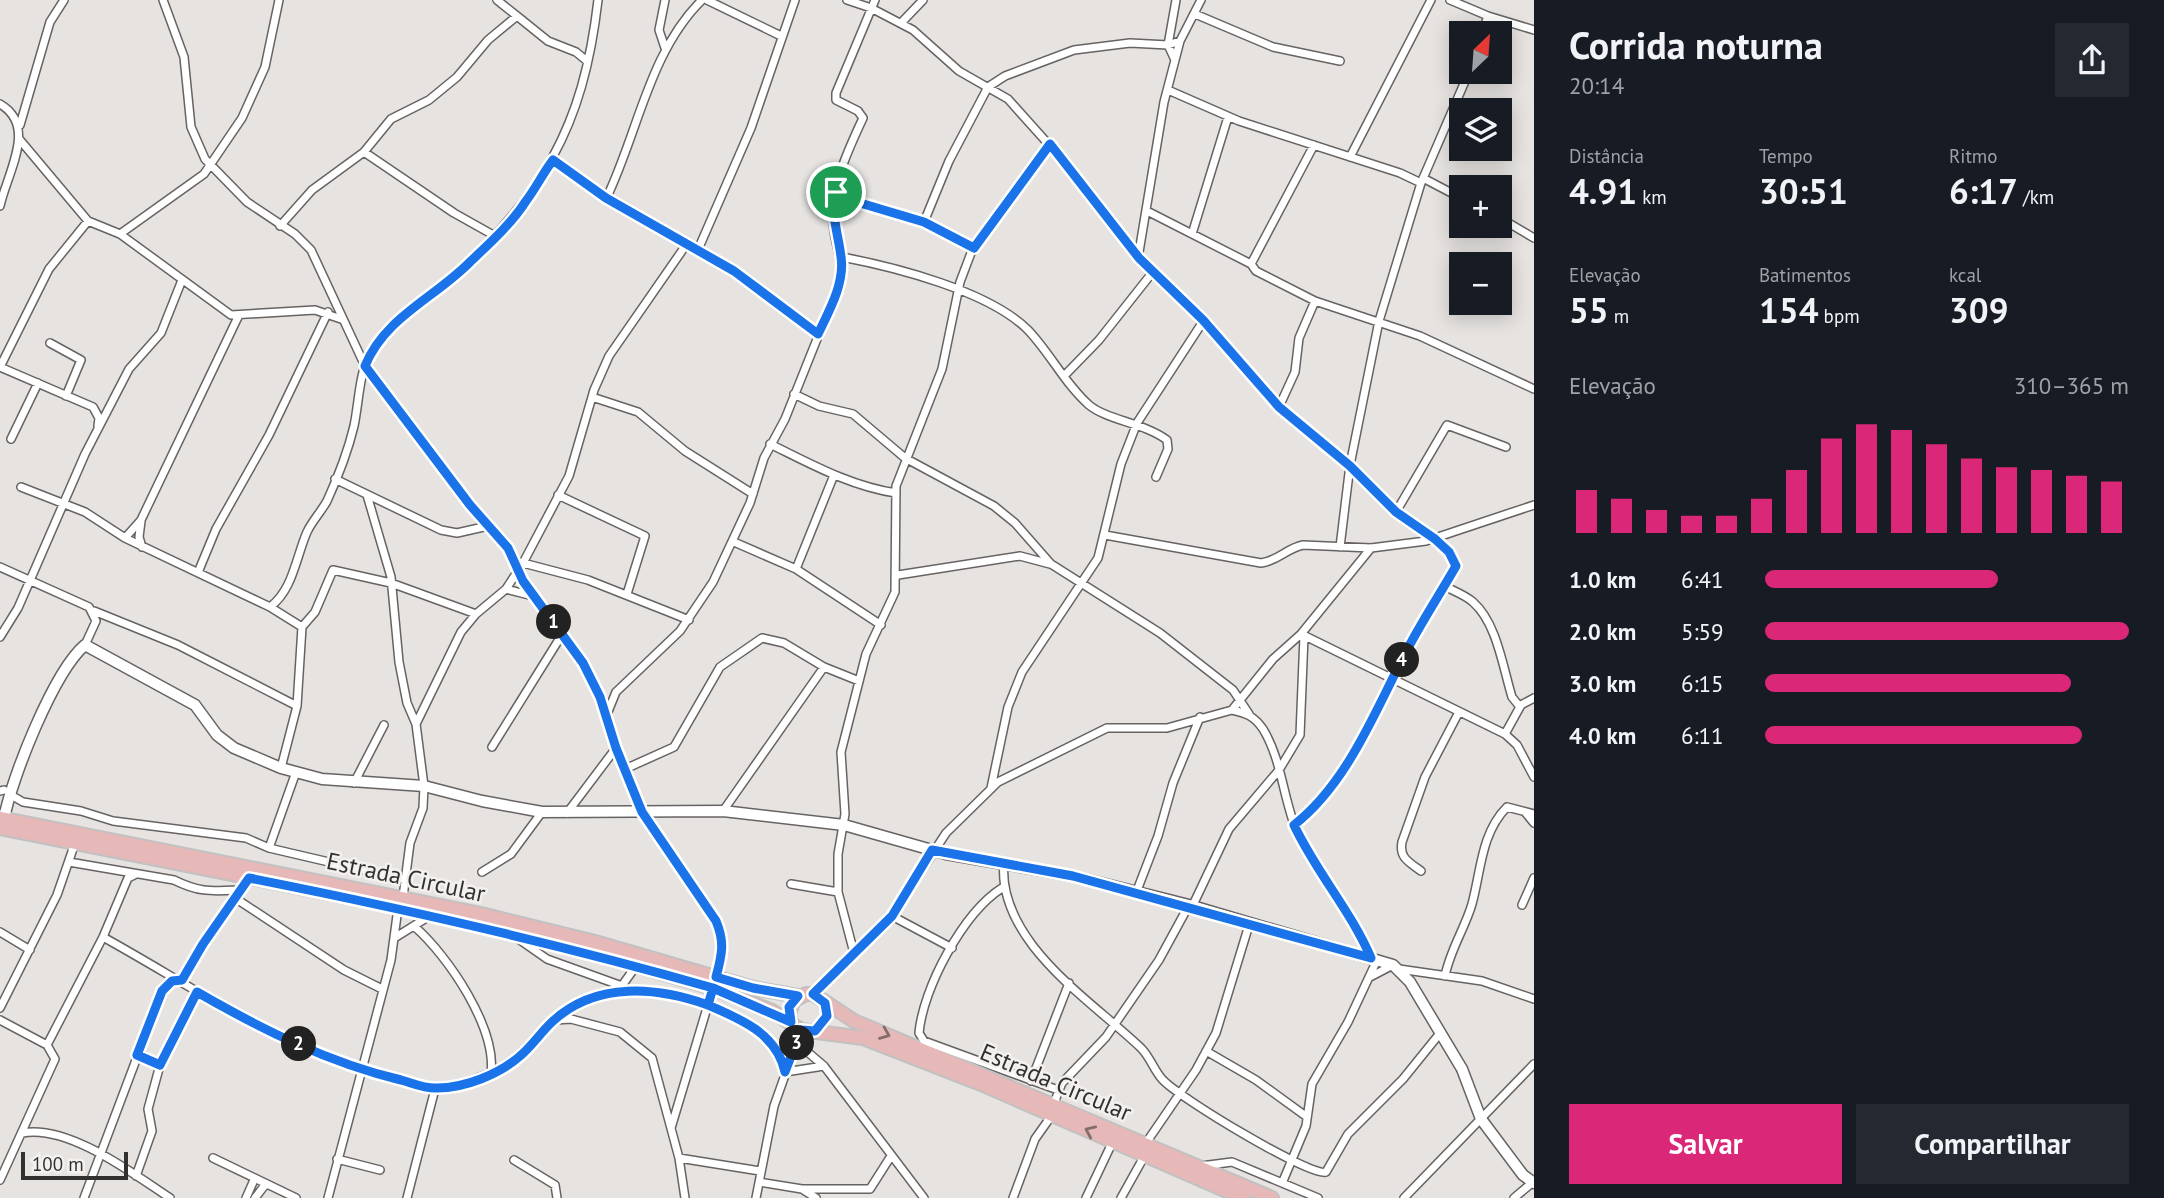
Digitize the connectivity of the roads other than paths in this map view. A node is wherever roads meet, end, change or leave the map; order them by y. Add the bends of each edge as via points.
1 (64, 0) edge
2 (163, 0) edge
3 (279, 0) edge
4 (497, 0) edge
5 (598, 0) edge
6 (664, 0) edge
7 (705, 0) edge
8 (795, 0) edge
9 (847, 0) edge
10 (923, 0) edge
11 (1177, 0) edge
12 (1201, 0) edge
13 (1431, 0) edge
14 (1451, 0) edge
15 (873, 4) edge
16 (1195, 14) junction
17 (517, 16) junction
18 (1488, 16) junction
19 (1486, 21) edge
20 (901, 23) junction
21 (1534, 30) edge
22 (781, 36) junction
23 (1180, 41) junction
24 (1168, 45) junction
25 (665, 48) junction
26 (1175, 60) junction
27 (587, 61) junction
28 (1340, 61) dead end
29 (1464, 84) edge
30 (988, 87) junction
31 (1168, 90) junction
32 (0, 104) edge
33 (1228, 117) junction
34 (20, 125) junction
35 (20, 140) junction
36 (1050, 144) junction
37 (1314, 145) junction
38 (364, 152) junction
39 (1350, 157) junction
40 (553, 160) junction
41 (209, 165) junction
42 (1422, 181) junction
43 (836, 192) junction
44 (1449, 193) edge
45 (606, 198) junction
46 (0, 206) edge
47 (1147, 211) junction
48 (88, 221) junction
49 (924, 222) junction
50 (1512, 225) edge
51 (280, 226) junction
52 (120, 234) junction
53 (1192, 234) junction
54 (495, 236) junction
55 (1534, 238) edge
56 (686, 245) junction
57 (974, 248) junction
58 (696, 252) junction
59 (842, 257) junction
60 (1139, 258) junction
61 (1251, 264) junction
62 (1152, 273) junction
63 (182, 280) junction
64 (959, 290) junction
65 (1315, 301) junction
66 (328, 312) junction
67 (238, 317) junction
68 (341, 319) junction
69 (1203, 320) junction
70 (1379, 321) junction
71 (818, 334) junction
72 (50, 343) dead end
73 (365, 366) junction
74 (0, 367) edge
75 (1065, 375) junction
76 (38, 383) junction
77 (1534, 389) edge
78 (794, 394) junction
79 (66, 396) junction
80 (592, 397) junction
81 (1279, 407) junction
82 (1137, 423) junction
83 (98, 428) junction
84 (11, 439) dead end
85 (770, 444) junction
86 (1506, 447) dead end
87 (905, 458) junction
88 (1350, 466) junction
89 (834, 475) junction
90 (1156, 477) dead end
91 (335, 479) junction
92 (21, 487) dead end
93 (895, 493) junction
94 (753, 494) junction
95 (367, 495) junction
96 (558, 495) junction
97 (61, 505) junction
98 (1534, 505) edge
99 (1396, 512) junction
100 (141, 520) junction
101 (488, 526) junction
102 (1105, 535) junction
103 (125, 538) junction
104 (1435, 539) junction
105 (734, 542) junction
106 (1340, 547) junction
107 (142, 548) junction
108 (1371, 548) junction
109 (1051, 564) junction
110 (520, 566) junction
111 (0, 567) edge
112 (796, 569) junction
113 (199, 570) junction
114 (898, 575) junction
115 (29, 581) junction
116 (391, 583) junction
117 (1082, 585) junction
118 (1444, 586) junction
119 (506, 589) junction
120 (627, 594) junction
121 (534, 596) junction
122 (270, 607) junction
123 (94, 611) junction
124 (476, 614) junction
125 (675, 616) junction
126 (689, 620) junction
127 (881, 625) junction
128 (302, 627) junction
129 (680, 631) junction
130 (563, 633) junction
131 (1302, 635) junction
132 (0, 637) edge
133 (85, 645) junction
134 (824, 667) junction
135 (1394, 677) junction
136 (859, 681) junction
137 (616, 692) junction
138 (600, 697) junction
139 (1241, 698) junction
140 (1534, 698) edge
141 (297, 706) junction
142 (1520, 707) junction
143 (1232, 710) junction
144 (1459, 712) junction
145 (1249, 714) junction
146 (606, 715) junction
147 (1200, 717) junction
148 (416, 724) junction
149 (384, 725) dead end
150 (1505, 734) junction
151 (492, 747) dead end
152 (616, 748) junction
153 (281, 768) junction
154 (625, 769) junction
155 (1279, 770) junction
156 (296, 772) junction
157 (1534, 777) edge
158 (354, 783) junction
159 (424, 786) junction
160 (990, 789) junction
161 (3, 790) edge
162 (723, 811) junction
163 (542, 812) junction
164 (642, 812) junction
165 (1525, 812) junction
166 (566, 813) junction
167 (1534, 814) edge
168 (1, 822) edge
169 (1534, 823) edge
170 (844, 825) junction
171 (1294, 825) junction
172 (75, 843) junction
173 (270, 848) junction
174 (932, 850) junction
175 (69, 862) junction
176 (1004, 863) junction
177 (1421, 871) dead end
178 (482, 872) dead end
179 (129, 874) junction
180 (249, 878) junction
181 (1534, 878) edge
182 (406, 880) junction
183 (791, 884) dead end
184 (1002, 888) junction
185 (241, 890) junction
186 (838, 892) junction
187 (1136, 893) junction
188 (235, 898) junction
189 (401, 902) junction
190 (1522, 905) dead end
191 (1190, 906) junction
192 (432, 914) junction
193 (892, 916) junction
194 (1249, 925) junction
195 (415, 927) junction
196 (0, 932) edge
197 (511, 933) junction
198 (103, 937) junction
199 (396, 937) junction
200 (952, 948) junction
201 (30, 950) junction
202 (854, 953) junction
203 (1374, 959) junction
204 (636, 966) junction
205 (1396, 967) junction
206 (1445, 975) junction
207 (1370, 978) junction
208 (182, 980) junction
209 (715, 983) junction
210 (1069, 983) junction
211 (620, 988) junction
212 (382, 989) junction
213 (197, 992) junction
214 (813, 994) junction
215 (798, 996) junction
216 (1534, 999) edge
217 (825, 1003) junction
218 (708, 1005) junction
219 (0, 1008) edge
220 (0, 1020) edge
221 (554, 1020) junction
222 (1113, 1026) junction
223 (1441, 1031) junction
224 (801, 1032) junction
225 (47, 1045) junction
226 (1206, 1051) junction
227 (137, 1055) junction
228 (1534, 1064) edge
229 (160, 1065) junction
230 (824, 1066) junction
231 (362, 1071) junction
232 (785, 1072) junction
233 (491, 1074) junction
234 (1031, 1081) junction
235 (435, 1089) junction
236 (1178, 1093) junction
237 (1055, 1102) junction
238 (1038, 1108) junction
239 (1307, 1117) junction
240 (28, 1119) junction
241 (1481, 1119) junction
242 (1041, 1128) junction
243 (671, 1129) junction
244 (39, 1130) junction
245 (22, 1133) junction
246 (1113, 1141) junction
247 (1145, 1149) junction
248 (100, 1154) junction
249 (891, 1157) junction
250 (213, 1158) dead end
251 (679, 1158) junction
252 (337, 1159) junction
253 (514, 1160) dead end
254 (1292, 1161) junction
255 (1198, 1167) junction
256 (380, 1170) dead end
257 (760, 1171) junction
258 (136, 1176) junction
259 (0, 1180) edge
260 (254, 1180) junction
261 (1283, 1181) junction
262 (758, 1182) junction
263 (1533, 1182) edge
264 (265, 1185) junction
265 (802, 1189) junction
266 (1221, 1192) edge
267 (84, 1198) edge
268 (170, 1198) edge
269 (246, 1198) edge
270 (256, 1198) edge
271 (296, 1198) edge
272 (328, 1198) edge
273 (407, 1198) edge
274 (557, 1198) edge
275 (685, 1198) edge
276 (756, 1198) edge
277 (816, 1198) edge
278 (924, 1198) edge
279 (1013, 1198) edge
280 (1086, 1198) edge
281 (1121, 1198) edge
282 (1243, 1198) edge
283 (1272, 1198) edge
284 (1318, 1198) edge
285 (1404, 1198) edge
286 (1514, 1198) edge

1 - 34 street via 50,22
2 - 41 street via 184,57 191,127
3 - 41 street via 254,96
4 - 17 street
5 - 27 street
6 - 25 street via 659,30
7 - 22 street
7 - 25 street
8 - 22 street
9 - 15 street
10 - 20 street
11 - 24 street
12 - 16 street
13 - 39 street
14 - 18 street
15 - 20 street
15 - 43 street via 836,93 836,100 863,118
16 - 23 street
16 - 28 street via 1273,47
17 - 27 street via 548,41
17 - 38 street via 488,40 457,78 429,100 391,119
18 - 19 street
18 - 21 street
20 - 30 street via 933,44 959,71
22 - 58 street via 747,139
23 - 24 street
23 - 26 street
24 - 26 street
24 - 30 street via 1130,43 1074,50
25 - 45 street
26 - 31 street
27 - 40 street via 569,127
29 - 42 street
30 - 36 street via 1008,99
30 - 49 street via 949,161
31 - 33 street
31 - 47 street
32 - 34 street
33 - 37 street
33 - 53 street
34 - 35 street
35 - 46 street
35 - 48 street
36 - 57 street
36 - 60 street
37 - 39 street
37 - 61 street
38 - 51 street via 312,190
38 - 54 street
39 - 42 street
40 - 45 street
40 - 54 street via 526,202
41 - 51 street
41 - 52 street via 189,185
42 - 44 street
42 - 70 street
43 - 49 street
43 - 59 street via 832,214
45 - 56 street
47 - 53 street
47 - 60 street
48 - 52 street
48 - 74 street via 49,269
49 - 57 street
50 - 55 street
51 - 68 street via 311,250
52 - 63 street
53 - 61 street
54 - 73 street via 445,285 404,314 378,341
56 - 58 street
56 - 80 street via 613,349
57 - 64 street
58 - 71 street via 734,271
59 - 64 street
59 - 71 street via 840,281
60 - 62 street
61 - 65 street via 1265,278
62 - 69 street
62 - 75 street
63 - 67 street
63 - 83 street via 161,333 129,369
64 - 75 street via 1023,325
64 - 87 street via 942,369
65 - 70 street
65 - 81 street via 1299,338 1295,372
66 - 67 street via 299,310
66 - 68 street
66 - 113 street
67 - 100 street
68 - 73 street
69 - 81 street
69 - 82 street
70 - 77 street
70 - 88 street
71 - 78 street
72 - 79 street via 81,360
73 - 91 street via 353,427
73 - 101 street
74 - 76 street
75 - 82 street via 1093,407
76 - 79 street
76 - 84 street
78 - 85 street
78 - 87 street via 853,414
79 - 83 street via 93,407
80 - 94 street via 638,412 685,450
80 - 96 street via 580,446
81 - 88 street
82 - 90 street via 1169,443
82 - 102 street via 1121,464
83 - 97 street
85 - 89 street
85 - 94 street
86 - 99 street via 1447,425
87 - 93 street
87 - 109 street via 994,506
88 - 99 street
88 - 106 street
89 - 93 street
89 - 112 street
91 - 95 street
91 - 122 street via 308,529 285,592
92 - 97 street
93 - 114 street
94 - 105 street
95 - 101 street via 441,530 457,533
95 - 116 street
96 - 110 street
96 - 120 street via 645,536
97 - 103 street via 85,512
97 - 115 street
98 - 104 street
99 - 104 street
100 - 103 street
100 - 107 street via 138,537
101 - 110 street
102 - 106 street via 1261,563 1303,545
102 - 117 street
103 - 107 street
104 - 108 street
104 - 118 street via 1456,566
105 - 112 street
105 - 126 street
106 - 108 street
107 - 113 street
108 - 131 street
109 - 114 street via 1020,556
109 - 117 street
110 - 119 street
110 - 120 street via 588,580
110 - 121 street
111 - 115 street
112 - 127 street
113 - 122 street
114 - 127 street
115 - 123 street
115 - 132 street
116 - 124 street
116 - 128 street via 333,570 315,612
116 - 148 street via 399,662
117 - 139 street via 1160,633
117 - 160 street via 1022,672 1008,707
118 - 135 street
118 - 142 street via 1472,601 1486,621 1512,697
119 - 121 street
119 - 124 street
120 - 125 street
121 - 130 street
122 - 128 street
123 - 133 street via 96,621
123 - 141 street via 178,645
124 - 148 street via 461,632
125 - 126 street
125 - 129 street
126 - 129 street
127 - 136 street
128 - 141 street
129 - 137 street
130 - 138 street
130 - 151 street
131 - 135 street
131 - 139 street via 1273,659
131 - 155 street via 1300,735
133 - 153 street via 195,705 217,735 234,748
133 - 161 street via 70,664
134 - 136 street
134 - 154 street via 784,643 767,637 756,640 720,667 674,747
134 - 162 street
135 - 144 street
135 - 171 street via 1331,787 1314,810
136 - 170 street via 841,752
137 - 138 street
137 - 146 street
138 - 146 street
139 - 143 street
139 - 145 street
140 - 142 street
141 - 153 street
142 - 150 street
143 - 145 street
143 - 147 street
144 - 150 street
144 - 177 street via 1425,778 1402,842 1404,859
145 - 155 street via 1265,734
146 - 152 street
147 - 160 street via 1167,728 1107,728
147 - 187 street
148 - 159 street
149 - 158 street
150 - 157 street via 1517,745
152 - 154 street
152 - 166 street
153 - 156 street
154 - 164 street
155 - 171 street
155 - 191 street via 1229,829
156 - 158 street
156 - 173 street
158 - 159 street
159 - 163 street
159 - 182 street
160 - 174 street
161 - 168 street
161 - 173 street via 23,802 113,821 235,836
162 - 164 street
162 - 170 street
163 - 166 street
163 - 178 street via 511,854
164 - 166 street
164 - 209 street via 723,936
165 - 167 street
165 - 169 street
165 - 206 street via 1507,807 1491,832 1472,905
168 - 172 main road, Estrada Circular
168 - 189 main road, Estrada Circular
170 - 174 street
170 - 186 street
171 - 203 street
172 - 175 street
172 - 180 main road, Estrada Circular
173 - 182 street
174 - 176 street
174 - 193 street
175 - 179 street
175 - 201 street
176 - 184 street
176 - 187 street
179 - 185 street via 174,880 203,892
179 - 198 street
180 - 185 street
180 - 189 main road, Estrada Circular
181 - 190 street
182 - 189 street
183 - 186 street
184 - 200 street via 979,908
184 - 210 street via 1032,945
185 - 188 street
186 - 202 street
187 - 191 street
188 - 208 street
188 - 212 street via 344,970
189 - 192 main road, Estrada Circular
189 - 199 street
189 - 209 main road, Estrada Circular via 595,942
191 - 194 street
191 - 222 street
192 - 195 street
192 - 197 main road, Estrada Circular
193 - 200 street
193 - 202 street
194 - 203 street
194 - 226 street via 1223,1013
195 - 199 street
195 - 233 street via 435,945 478,1012 493,1061
196 - 201 street
197 - 204 main road, Estrada Circular
197 - 211 street via 547,959
198 - 208 street
198 - 225 street
199 - 212 street
200 - 234 street via 929,992 921,1038
201 - 219 street
202 - 214 street
203 - 205 street
203 - 207 street
204 - 209 main road, Estrada Circular
204 - 211 street
205 - 206 street
205 - 207 street
205 - 223 street
206 - 216 street via 1482,981
207 - 239 street via 1312,1084
208 - 213 street
208 - 227 street via 172,981 162,991
209 - 215 main road, Estrada Circular
209 - 218 street
209 - 224 main road, Estrada Circular
210 - 222 street
210 - 234 street
211 - 218 street via 657,990
211 - 221 street via 575,1005
212 - 231 street
213 - 229 street
213 - 231 street
214 - 215 main road
214 - 217 main road
215 - 224 main road via 789,1007
217 - 224 main road via 827,1016
217 -> 237 main road, Estrada Circular via 854,1020
218 - 232 street via 760,1031 775,1047
218 - 243 street
220 - 225 street
221 - 233 street via 522,1055
221 - 243 street via 571,1018 596,1024 639,1044 652,1058
222 - 236 street via 1141,1048
222 - 237 street
223 - 241 street
223 - 254 street via 1403,1079 1348,1134 1326,1172
224 - 230 street
224 - 232 street
224 - 238 main road, Estrada Circular via 863,1038
225 - 240 street via 55,1059
226 - 236 street
226 - 239 street
227 - 229 street
227 - 248 street
228 - 241 street
229 - 258 street via 148,1110 152,1131
230 - 232 street
230 - 249 street
231 - 235 street
231 - 252 street
232 - 257 street
233 - 235 street
234 - 237 street
235 - 273 street
236 - 247 street
236 - 254 street
237 - 238 main road, Estrada Circular
237 - 242 street
246 -> 237 main road, Estrada Circular
237 - 247 main road, Estrada Circular
238 - 242 street
239 - 254 street
240 - 244 street
240 - 245 street
241 - 263 street
241 - 285 street
242 - 279 street
243 - 251 street
244 - 245 street
244 - 248 street
245 - 259 street
246 - 247 main road, Estrada Circular
246 - 280 street
247 - 255 main road, Estrada Circular
247 - 266 main road, Estrada Circular
247 - 281 street
248 - 258 street
248 - 267 street
249 - 265 street via 870,1189
249 - 278 street
250 - 260 street
251 - 257 street
251 - 275 street
252 - 256 street
252 - 272 street
253 - 274 street via 555,1185
254 - 261 street
255 - 261 street via 1232,1162
255 - 283 main road, Estrada Circular
257 - 262 street
258 - 268 street
260 - 264 street
260 - 269 street
261 - 284 street
262 - 265 street
262 - 276 street
263 - 286 street
264 - 270 street
264 - 271 street
265 - 277 street
266 - 282 main road, Estrada Circular

